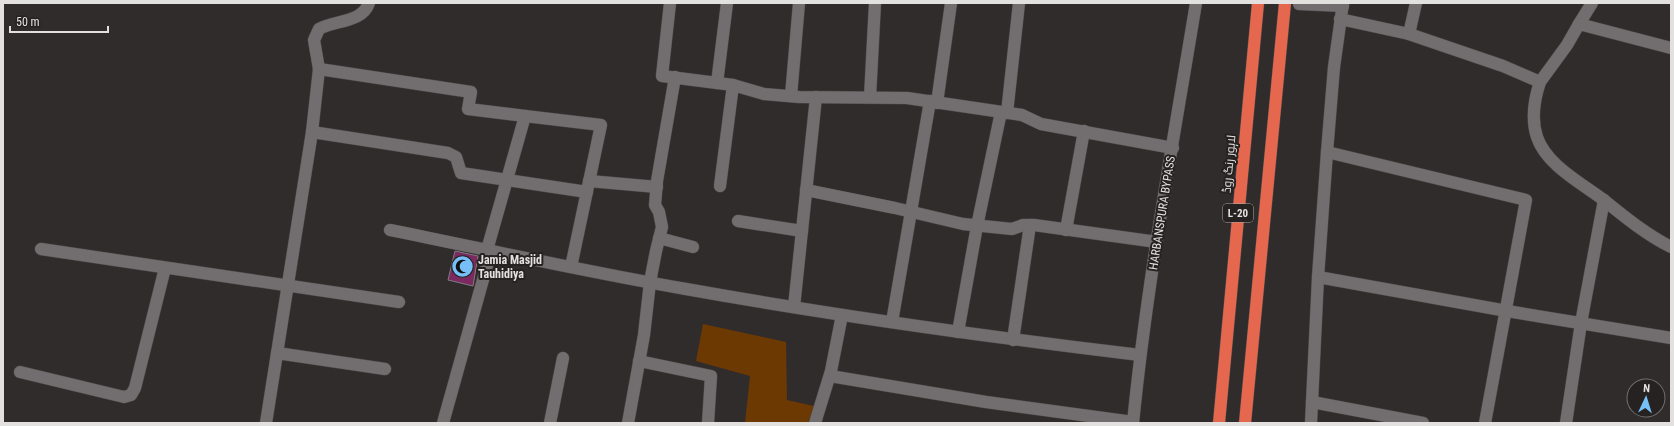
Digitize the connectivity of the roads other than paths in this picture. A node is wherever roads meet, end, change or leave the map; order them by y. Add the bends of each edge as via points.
1 (369, 3) edge
2 (670, 3) edge
3 (727, 3) edge
4 (799, 3) edge
5 (875, 3) edge
6 (952, 3) edge
7 (1019, 3) edge
8 (1196, 3) edge
9 (1258, 3) edge
10 (1285, 3) edge
11 (1416, 3) edge
12 (1592, 3) edge
13 (1299, 4) edge
14 (1343, 4) edge
15 (1340, 19) junction
16 (1579, 24) junction
17 (1409, 34) junction
18 (1671, 48) edge
19 (319, 69) junction
20 (675, 77) junction
21 (1540, 82) junction
22 (717, 83) junction
23 (733, 85) junction
24 (791, 96) junction
25 (816, 97) junction
26 (870, 97) junction
27 (933, 102) junction
28 (1004, 113) junction
29 (525, 116) junction
30 (1084, 131) junction
31 (312, 132) junction
32 (1172, 148) junction
33 (1327, 152) junction
34 (507, 180) junction
35 (588, 186) junction
36 (720, 186) dead end
37 (657, 187) junction
38 (806, 190) junction
39 (1604, 200) junction
40 (911, 212) junction
41 (738, 221) dead end
42 (1030, 225) junction
43 (976, 226) junction
44 (390, 230) dead end
45 (1066, 230) junction
46 (802, 231) junction
47 (659, 238) junction
48 (1157, 242) junction
49 (693, 247) dead end
50 (1671, 247) edge
51 (40, 249) dead end
52 (489, 251) junction
53 (571, 267) junction
54 (166, 268) junction
55 (1318, 277) junction
56 (650, 282) junction
57 (288, 286) junction
58 (399, 302) dead end
59 (794, 307) junction
60 (1506, 311) junction
61 (842, 315) junction
62 (892, 322) junction
63 (1581, 323) junction
64 (958, 332) junction
65 (1671, 338) edge
66 (1013, 340) junction
67 (277, 353) junction
68 (1140, 355) junction
69 (562, 358) dead end
70 (639, 361) junction
71 (385, 370) dead end
72 (20, 372) dead end
73 (830, 376) junction
74 (1312, 402) junction
75 (1219, 420) edge
76 (1246, 421) edge
77 (266, 423) edge
78 (443, 423) edge
79 (550, 423) edge
80 (628, 423) edge
81 (708, 423) edge
82 (815, 423) edge
83 (1133, 423) edge
84 (1311, 423) edge
85 (1423, 423) edge
86 (1486, 423) edge
87 (1566, 423) edge

1 - 19 street via 367,9 355,18 324,27 316,33 314,40
2 - 20 street via 662,76
3 - 22 street
4 - 24 street
5 - 26 street
6 - 27 street
7 - 28 street
8 - 32 street, HARBANSPURA BYPASS
9 - 75 highway, لاہور رنگ روڈ / L-20
10 - 76 highway, L-20
11 - 17 street
12 - 16 street
13 - 14 street
14 - 15 street
15 - 17 street
15 - 33 street
16 - 18 street
16 - 21 street
17 - 21 street via 1504,66
19 - 29 street via 471,92 468,109
19 - 31 street
20 - 22 street
20 - 37 street
21 - 39 street via 1535,97 1534,114 1537,136 1545,152 1568,174
22 - 23 street
23 - 24 street via 764,94
23 - 36 street
24 - 25 street
25 - 26 street
25 - 38 street
26 - 27 street
27 - 28 street
27 - 40 street
28 - 30 street via 1022,115 1041,124
28 - 43 street
29 - 34 street
29 - 35 street via 601,125
30 - 32 street
30 - 45 street
31 - 34 street via 448,153 456,158 461,173
31 - 57 street
32 - 48 street, HARBANSPURA BYPASS
33 - 55 street
33 - 60 street via 1526,200
34 - 35 street
34 - 52 street
35 - 37 street
35 - 53 street
37 - 47 street via 655,205 662,227
38 - 40 street
38 - 46 street
39 - 50 street via 1638,227
39 - 63 street
40 - 43 street
40 - 62 street
41 - 46 street
42 - 43 street via 1012,229
42 - 45 street
42 - 66 street
43 - 64 street
44 - 52 street
45 - 48 street
46 - 59 street
47 - 49 street
47 - 56 street
48 - 68 street, HARBANSPURA BYPASS
51 - 54 street
52 - 53 street
52 - 78 street
53 - 56 street
54 - 57 street
54 - 72 street via 132,395 124,397
55 - 60 street
55 - 74 street
56 - 59 street
56 - 70 street
57 - 58 street
57 - 67 street
59 - 61 street
60 - 63 street
60 - 86 street
61 - 62 street
61 - 73 street
62 - 64 street
63 - 65 street
63 - 87 street
64 - 66 street
66 - 68 street
67 - 71 street
67 - 77 street
68 - 83 street, HARBANSPURA BYPASS
69 - 79 street
70 - 80 street
70 - 81 street via 711,376
73 - 82 street
73 - 83 street
74 - 84 street
74 - 85 street

